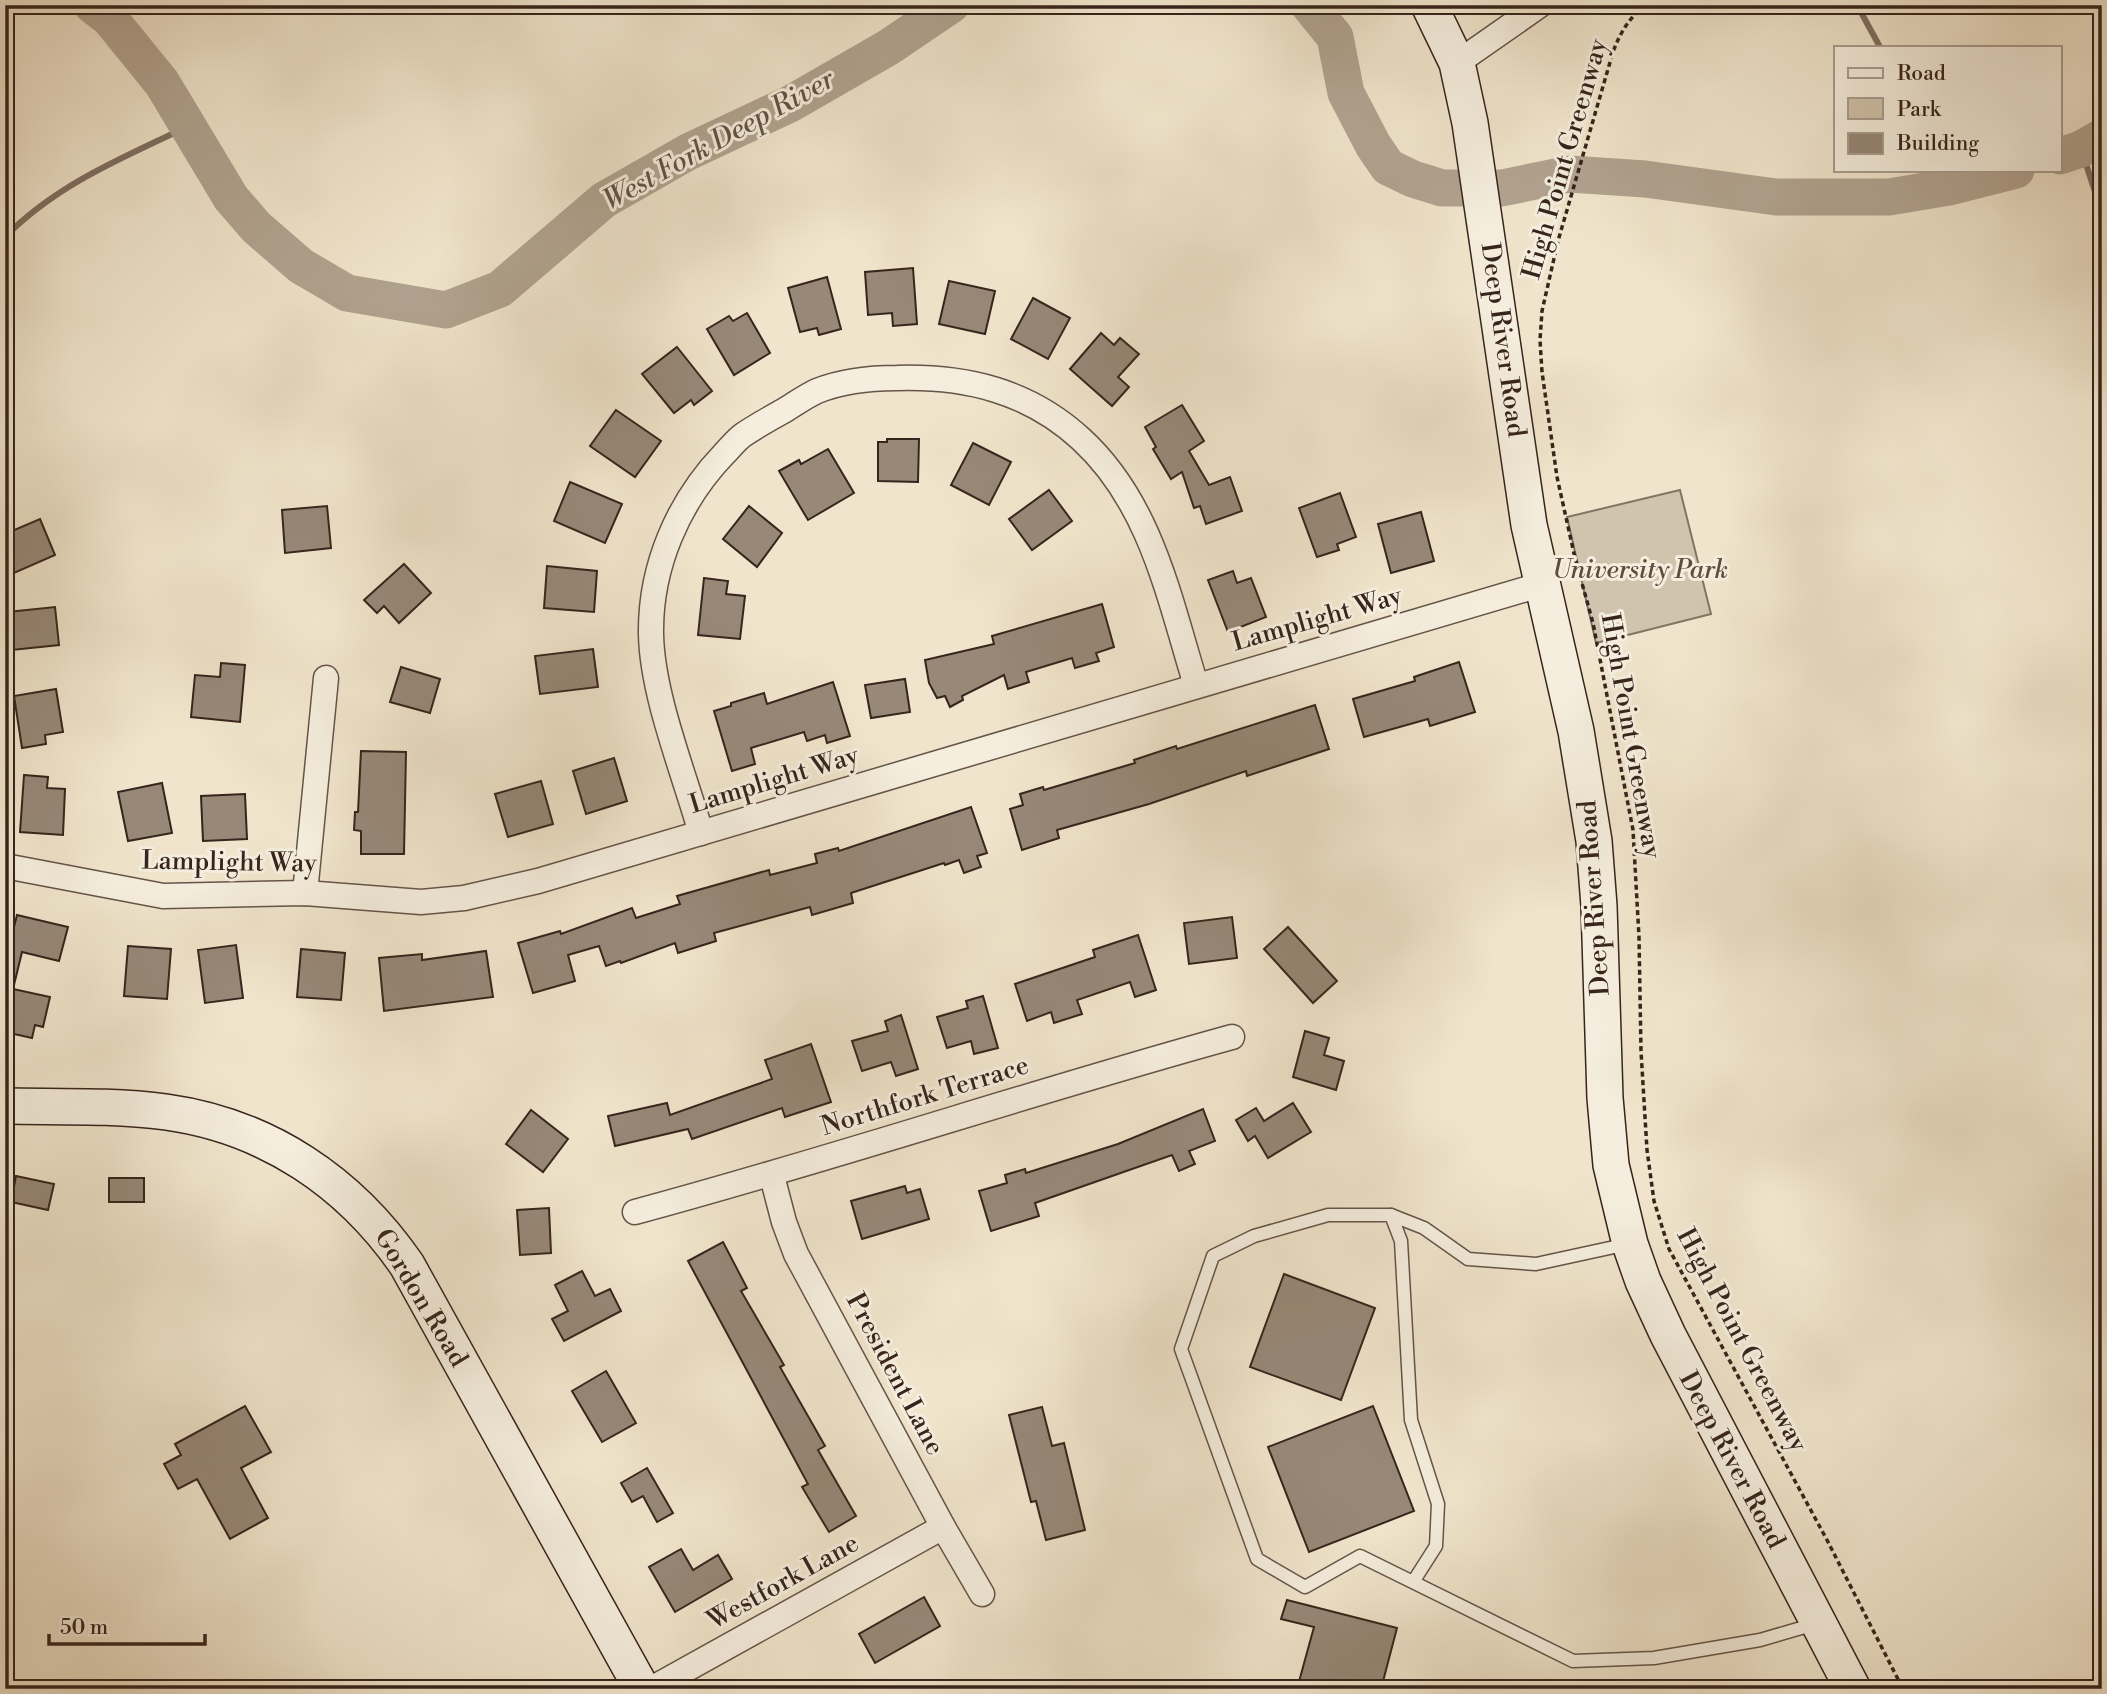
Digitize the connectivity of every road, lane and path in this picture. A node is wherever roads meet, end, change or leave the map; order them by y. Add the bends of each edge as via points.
1 (1429, 5) edge
2 (1540, 5) edge
3 (1645, 5) edge
4 (1457, 64) junction
5 (1543, 584) junction
6 (326, 678) dead end
7 (1196, 685) junction
8 (701, 832) junction
9 (5, 866) edge
10 (305, 893) junction
11 (1232, 1037) dead end
12 (5, 1106) edge
13 (772, 1175) junction
14 (635, 1212) dead end
15 (1391, 1215) junction
16 (1630, 1244) junction
17 (943, 1527) junction
18 (1413, 1582) junction
19 (982, 1594) dead end
20 (1818, 1623) junction
21 (642, 1689) edge
22 (651, 1689) edge
23 (1853, 1689) edge
24 (1903, 1689) edge

1 - 4 street, Deep River Road
2 - 4 street
3 - 24 path, High Point Greenway via 1621,32 1610,63 1558,241 1540,340 1557,477 1593,623 1633,830 1641,1051 1654,1201 1669,1249
4 - 5 street, Deep River Road via 1470,123 1529,525
5 - 7 street, Lamplight Way
5 - 16 street, Deep River Road via 1576,731 1594,841 1608,1138
6 - 10 street
7 - 8 street, Lamplight Way
7 - 8 street via 1152,542 1109,469 1081,439 1047,413 981,384 947,378 866,378 817,391 741,436 707,472 680,512 655,587 654,671
8 - 10 street, Lamplight Way via 464,898 421,902
9 - 10 street, Lamplight Way via 163,896
11 - 13 street, Northfork Terrace
12 - 21 street, Gordon Road via 165,1112 209,1121 291,1154 348,1196 407,1265
13 - 14 street, Northfork Terrace
13 - 17 street, President Lane via 796,1254
15 - 16 lane via 1424,1228 1468,1259 1536,1264
15 - 18 lane via 1401,1241 1411,1420 1438,1504 1436,1546
15 - 18 lane via 1328,1215 1254,1236 1213,1256 1181,1349 1257,1559 1305,1587 1360,1556
16 - 20 street, Deep River Road via 1668,1335
17 - 19 street, President Lane
17 - 22 street, Westfork Lane
18 - 20 lane via 1573,1661 1654,1658 1760,1640
20 - 23 street, Deep River Road

